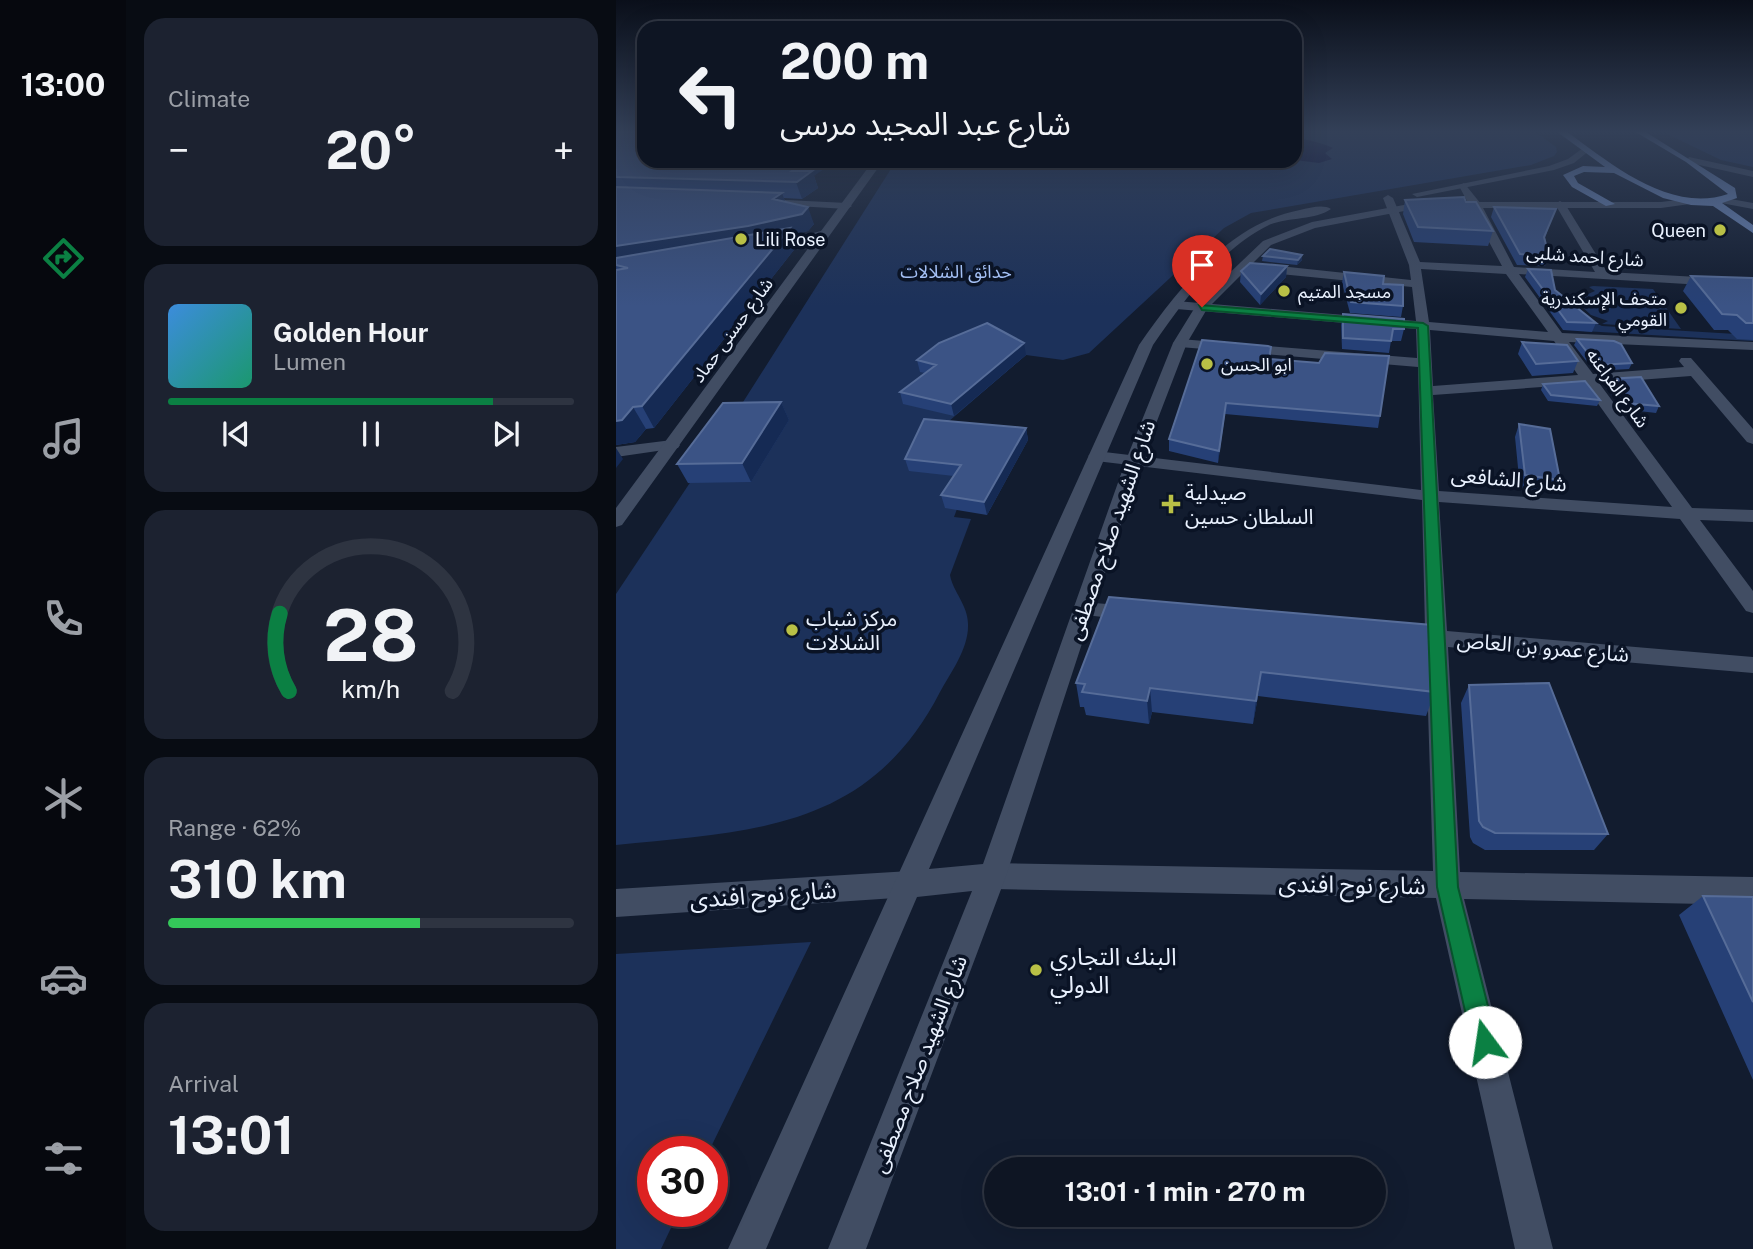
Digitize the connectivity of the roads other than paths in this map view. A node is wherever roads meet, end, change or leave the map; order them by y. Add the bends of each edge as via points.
1 (859, 189) edge
2 (1448, 189) edge
3 (1466, 189) edge
4 (1583, 189) edge
5 (1650, 189) edge
6 (1731, 189) edge
7 (751, 201) edge
8 (1693, 201) junction
9 (1385, 202) junction
10 (1720, 202) junction
11 (1476, 204) junction
12 (1560, 204) junction
13 (1610, 204) junction
14 (848, 206) junction
15 (1753, 206) edge
16 (1334, 207) dead end
17 (1753, 230) edge
18 (828, 233) junction
19 (756, 250) edge
20 (1243, 267) junction
21 (1509, 269) junction
22 (1416, 275) junction
23 (1603, 275) junction
24 (1753, 284) edge
25 (1176, 305) junction
26 (1202, 307) junction
27 (1423, 326) junction
28 (1558, 337) junction
29 (1671, 342) junction
30 (1180, 344) junction
31 (1753, 346) edge
32 (1424, 363) junction
33 (1695, 371) junction
34 (1587, 379) junction
35 (1425, 391) junction
36 (1753, 439) edge
37 (671, 445) junction
38 (616, 452) edge
39 (1096, 456) junction
40 (1134, 460) junction
41 (1430, 496) junction
42 (1685, 512) junction
43 (1753, 516) edge
44 (616, 522) edge
45 (1753, 606) edge
46 (1083, 609) junction
47 (1151, 614) edge
48 (1408, 636) edge
49 (1436, 638) junction
50 (1753, 665) edge
51 (992, 876) junction
52 (910, 884) junction
53 (1447, 887) junction
54 (1753, 891) edge
55 (616, 903) edge
56 (747, 1249) edge
57 (847, 1249) edge
58 (1534, 1249) edge

1 - 14 street, شارع حسنى حماد
2 - 9 street, شارع الشهيد صلاح مصطفى
3 - 11 street, شارع الفراعنه
4 - 13 main road
5 - 8 main road
6 - 10 main road via 1733,196
7 - 14 street
8 - 10 main road
8 - 13 street, شارع الشهيد صلاح مصطفى
9 - 11 street, شارع الشهيد صلاح مصطفى
9 - 20 street, شارع الشهيد صلاح مصطفى via 1287,232 1267,243
9 - 22 street
10 - 15 street
10 - 17 main road
11 - 12 street, شارع الشهيد صلاح مصطفى
11 - 21 street, شارع الفراعنه
12 - 13 street, شارع الشهيد صلاح مصطفى
12 - 23 street
14 - 18 street, شارع حسنى حماد
16 - 25 street, شارع الشهيد صلاح مصطفى via 1293,214 1256,228
18 - 19 street
18 - 37 street, شارع حسنى حماد
20 - 22 street, شارع احمد شلبى
20 - 26 street, شارع الشهيد صلاح مصطفى
21 - 22 street, شارع احمد شلبى
21 - 23 street, شارع احمد شلبى
21 - 28 street, شارع الفراعنه
22 - 27 street
23 - 24 street, شارع احمد شلبى
25 - 26 street
25 - 39 street, شارع الشهيد صلاح مصطفى via 1146,345
26 - 27 street
26 - 30 street, شارع الشهيد صلاح مصطفى
27 - 28 street
27 - 32 street
28 - 29 street
28 - 34 street, شارع الفراعنه
29 - 31 street
29 - 33 street
30 - 32 street
30 - 40 street, شارع الشهيد صلاح مصطفى
32 - 35 street
33 - 34 street
33 - 36 street
34 - 35 street
34 - 42 street, شارع الفراعنه
35 - 41 street
37 - 38 street
37 - 44 street, شارع حسنى حماد
39 - 40 street, شارع الشافعى
39 - 52 street, شارع الشهيد صلاح مصطفى
40 - 41 street, شارع الشافعى
40 - 46 street, شارع الشهيد صلاح مصطفى
41 - 42 street, شارع الشافعى
41 - 49 street
42 - 43 street, شارع الشافعى
42 - 45 street, شارع الفراعنه
46 - 47 street
46 - 51 street, شارع الشهيد صلاح مصطفى
48 - 49 street, شارع عمرو بن العاص
49 - 50 street, شارع عمرو بن العاص
49 - 53 street
51 - 52 street, شارع نوح افندى
51 - 53 street, شارع نوح افندى
51 - 57 street, شارع الشهيد صلاح مصطفى
52 - 55 street, شارع نوح افندى
52 - 56 street, شارع الشهيد صلاح مصطفى
53 - 54 street, شارع نوح افندى
53 - 58 street

